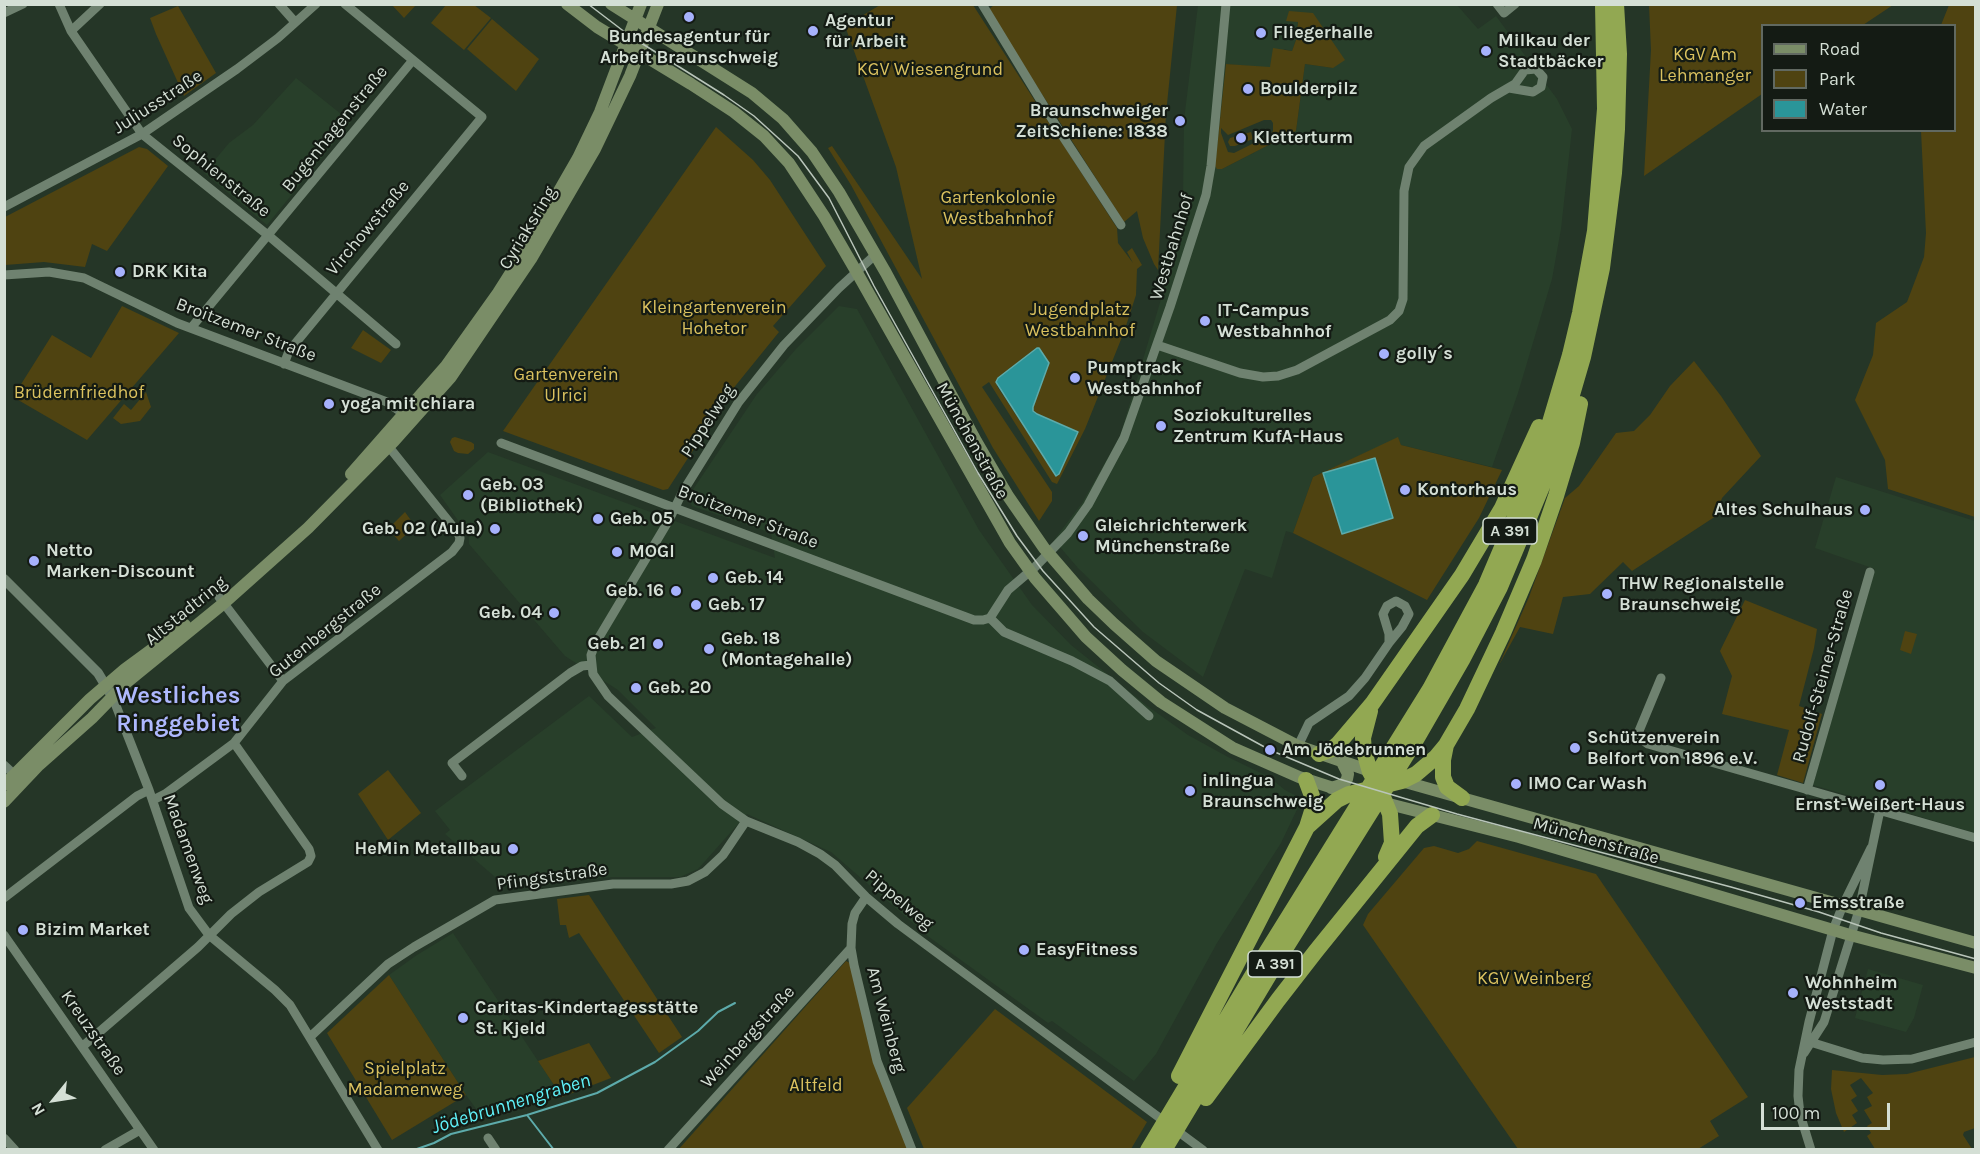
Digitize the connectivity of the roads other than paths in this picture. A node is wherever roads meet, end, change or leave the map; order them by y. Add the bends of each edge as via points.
1 (23, 4) edge
2 (59, 4) edge
3 (100, 4) edge
4 (279, 4) edge
5 (316, 4) edge
6 (345, 4) edge
7 (567, 4) edge
8 (611, 4) edge
9 (641, 4) edge
10 (658, 4) edge
11 (982, 4) edge
12 (1226, 4) edge
13 (1497, 4) edge
14 (1515, 4) edge
15 (1603, 4) edge
16 (1616, 4) edge
17 (4, 13) edge
18 (635, 20) junction
19 (295, 22) junction
20 (649, 28) junction
21 (71, 31) junction
22 (626, 45) junction
23 (639, 53) junction
24 (413, 60) junction
25 (1509, 88) dead end
26 (142, 134) junction
27 (4, 207) edge
28 (1121, 225) dead end
29 (269, 236) junction
30 (875, 255) junction
31 (856, 271) junction
32 (4, 275) edge
33 (336, 293) junction
34 (1586, 315) junction
35 (191, 328) junction
36 (396, 344) dead end
37 (1157, 345) junction
38 (284, 363) junction
39 (408, 417) junction
40 (385, 442) junction
41 (501, 443) dead end
42 (675, 508) junction
43 (1870, 572) dead end
44 (4, 579) edge
45 (221, 600) junction
46 (987, 619) junction
47 (1389, 643) dead end
48 (591, 665) junction
49 (1661, 678) dead end
50 (283, 681) junction
51 (106, 685) junction
52 (113, 698) junction
53 (1372, 704) junction
54 (1149, 716) dead end
55 (234, 743) junction
56 (1446, 745) junction
57 (1298, 746) junction
58 (1319, 754) junction
59 (1342, 762) junction
60 (4, 765) edge
61 (1370, 772) junction
62 (462, 776) dead end
63 (18, 779) junction
64 (1306, 780) junction
65 (1402, 781) junction
66 (4, 785) edge
67 (1379, 787) junction
68 (1331, 788) junction
69 (149, 790) junction
70 (1808, 790) junction
71 (1349, 794) junction
72 (1462, 798) junction
73 (153, 801) junction
74 (4, 802) edge
75 (1386, 803) junction
76 (1880, 810) junction
77 (1432, 815) junction
78 (746, 821) junction
79 (1307, 827) junction
80 (1976, 838) edge
81 (1870, 848) junction
82 (1382, 868) junction
83 (866, 897) junction
84 (4, 898) edge
85 (1843, 905) junction
86 (1859, 910) junction
87 (1833, 930) junction
88 (4, 935) edge
89 (209, 935) junction
90 (1850, 935) junction
91 (1976, 943) edge
92 (851, 948) junction
93 (1976, 968) edge
94 (310, 1037) junction
95 (1808, 1042) junction
96 (1976, 1042) edge
97 (83, 1046) junction
98 (1191, 1091) junction
99 (140, 1130) junction
100 (4, 1138) edge
101 (488, 1138) dead end
102 (15, 1149) edge
103 (105, 1149) edge
104 (154, 1149) edge
105 (378, 1149) edge
106 (496, 1149) edge
107 (668, 1149) edge
108 (912, 1149) edge
109 (1147, 1149) edge
110 (1166, 1149) edge
111 (1203, 1149) edge
112 (1811, 1149) edge

1 - 17 street
2 - 21 street, Sophienstraße
3 - 21 street
4 - 19 street
5 - 19 street, Juliusstraße
6 - 24 street
7 - 22 main road, Münchenstraße
8 - 18 main road, Münchenstraße
9 - 18 main road, Cyriaksring
10 - 20 main road, Cyriaksring
11 - 28 street
12 - 37 street, Westbahnhof via 1206,195
13 - 14 street via 1504,14
15 - 34 highway, A 391 via 1602,160
16 - 34 highway, A 391 via 1619,54 1615,162 1602,268
18 - 20 main road, Münchenstraße
18 - 22 main road, Cyriaksring
19 - 26 street, Juliusstraße via 237,69
20 - 23 main road, Cyriaksring
20 - 30 main road, Münchenstraße via 752,93 788,125 824,169
21 - 26 street, Sophienstraße
22 - 23 main road, Münchenstraße
22 - 39 main road, Cyriaksring via 578,158 524,252
23 - 31 main road, Münchenstraße via 718,101 764,136 799,177
23 - 39 main road, Cyriaksring via 595,149 503,303 458,369
24 - 29 street, Bugenhagenstraße
24 - 33 street, Virchowstraße via 482,117
25 - 37 street via 1424,146 1409,168 1404,191 1403,299 1390,320 1297,370 1278,376 1239,373
26 - 27 street, Juliusstraße
26 - 29 street, Sophienstraße
29 - 33 street, Sophienstraße
29 - 35 street, Bugenhagenstraße
30 - 31 street, Pippelweg
30 - 57 main road, Münchenstraße via 976,441 1054,561 1107,618 1156,661 1225,708
31 - 42 street, Pippelweg via 784,345 747,391
31 - 64 main road, Münchenstraße via 1010,543 1035,578 1098,648 1161,702 1233,748
32 - 35 street, Broitzemer Straße via 49,272 84,278
33 - 36 street, Sophienstraße
33 - 38 street, Virchowstraße via 289,351
34 - 53 highway via 1502,508 1462,575
34 - 56 highway via 1592,350 1572,443 1552,507 1503,633
34 - 98 highway, A 391 via 1584,357 1559,439 1500,587 1462,660 1349,833
35 - 38 street, Broitzemer Straße
37 - 46 street, Westbahnhof via 1124,438 1088,505 1068,533 1008,590
38 - 39 street, Broitzemer Straße via 387,402
39 - 40 main road, Cyriaksring
40 - 45 main road, Altstadtring via 308,528
40 - 50 street, Gutenbergstraße via 458,533 459,543
41 - 42 street, Broitzemer Straße
42 - 46 street, Broitzemer Straße via 974,620
42 - 48 street, Pippelweg via 596,644
43 - 70 street, Rudolf-Steiner-Straße
44 - 51 street, Madamenweg
45 - 50 street
45 - 51 main road, Altstadtring
45 - 52 main road, Altstadtring
46 - 54 street, Broitzemer Straße via 1004,632 1110,681
47 - 57 street via 1349,696 1310,723
48 - 62 street via 570,673 452,763
48 - 78 street, Pippelweg via 608,696 705,789
49 - 70 street via 1641,723 1639,735 1643,742
50 - 55 street, Gutenbergstraße
51 - 52 street, Madamenweg
51 - 63 main road, Altstadtring via 56,732
52 - 63 main road, Altstadtring
52 - 69 street, Madamenweg
53 - 58 highway via 1338,744
53 - 61 highway via 1363,738
55 - 73 street, Gutenbergstraße
55 - 89 street via 309,849 310,856 304,865 253,897
56 - 65 highway via 1423,769
56 - 72 highway via 1443,777 1447,787
57 - 58 main road, Münchenstraße
58 - 59 main road, Münchenstraße
59 - 61 main road, Münchenstraße
59 - 68 main road via 1347,779
60 - 63 street
61 - 65 main road, Münchenstraße
61 - 67 highway
63 - 66 main road, Altstadtring
63 - 74 main road, Altstadtring
64 - 68 main road, Münchenstraße
64 - 79 highway via 1313,808
65 - 67 highway
65 - 72 main road, Münchenstraße
67 - 71 highway
67 - 75 highway
68 - 71 main road, Münchenstraße
69 - 73 street, Madamenweg
69 - 84 street
70 - 76 street
71 - 75 main road, Münchenstraße
71 - 79 highway
72 - 85 main road, Münchenstraße
73 - 89 street, Madamenweg via 185,902
75 - 77 main road, Münchenstraße
75 - 82 highway via 1392,843
76 - 80 street
76 - 81 street
77 - 82 highway via 1417,826
77 - 87 main road, Münchenstraße
78 - 83 street, Pippelweg via 820,854
78 - 94 street, Pfingststraße via 723,855 688,881 613,884 495,900 388,964
79 - 98 highway
81 - 85 street
81 - 86 street
82 - 98 highway via 1278,1000
83 - 92 street, Am Weinberg via 855,913
83 - 111 street, Pippelweg
85 - 86 main road, Münchenstraße
85 - 87 street
86 - 90 street
86 - 91 main road, Münchenstraße
87 - 90 main road, Münchenstraße
87 - 95 street
88 - 97 street, Kreuzstraße
89 - 94 street, Madamenweg via 283,997
89 - 97 street
90 - 93 main road, Münchenstraße
90 - 95 street via 1824,1022
92 - 107 street, Weinbergstraße
92 - 108 street, Am Weinberg via 877,1061
94 - 105 street, Madamenweg
95 - 96 street via 1883,1060 1912,1059
95 - 112 street via 1798,1085 1802,1122
97 - 99 street, Kreuzstraße
98 - 109 highway, A 391
98 - 110 highway
99 - 103 street
99 - 104 street, Kreuzstraße
100 - 102 street
101 - 106 street

